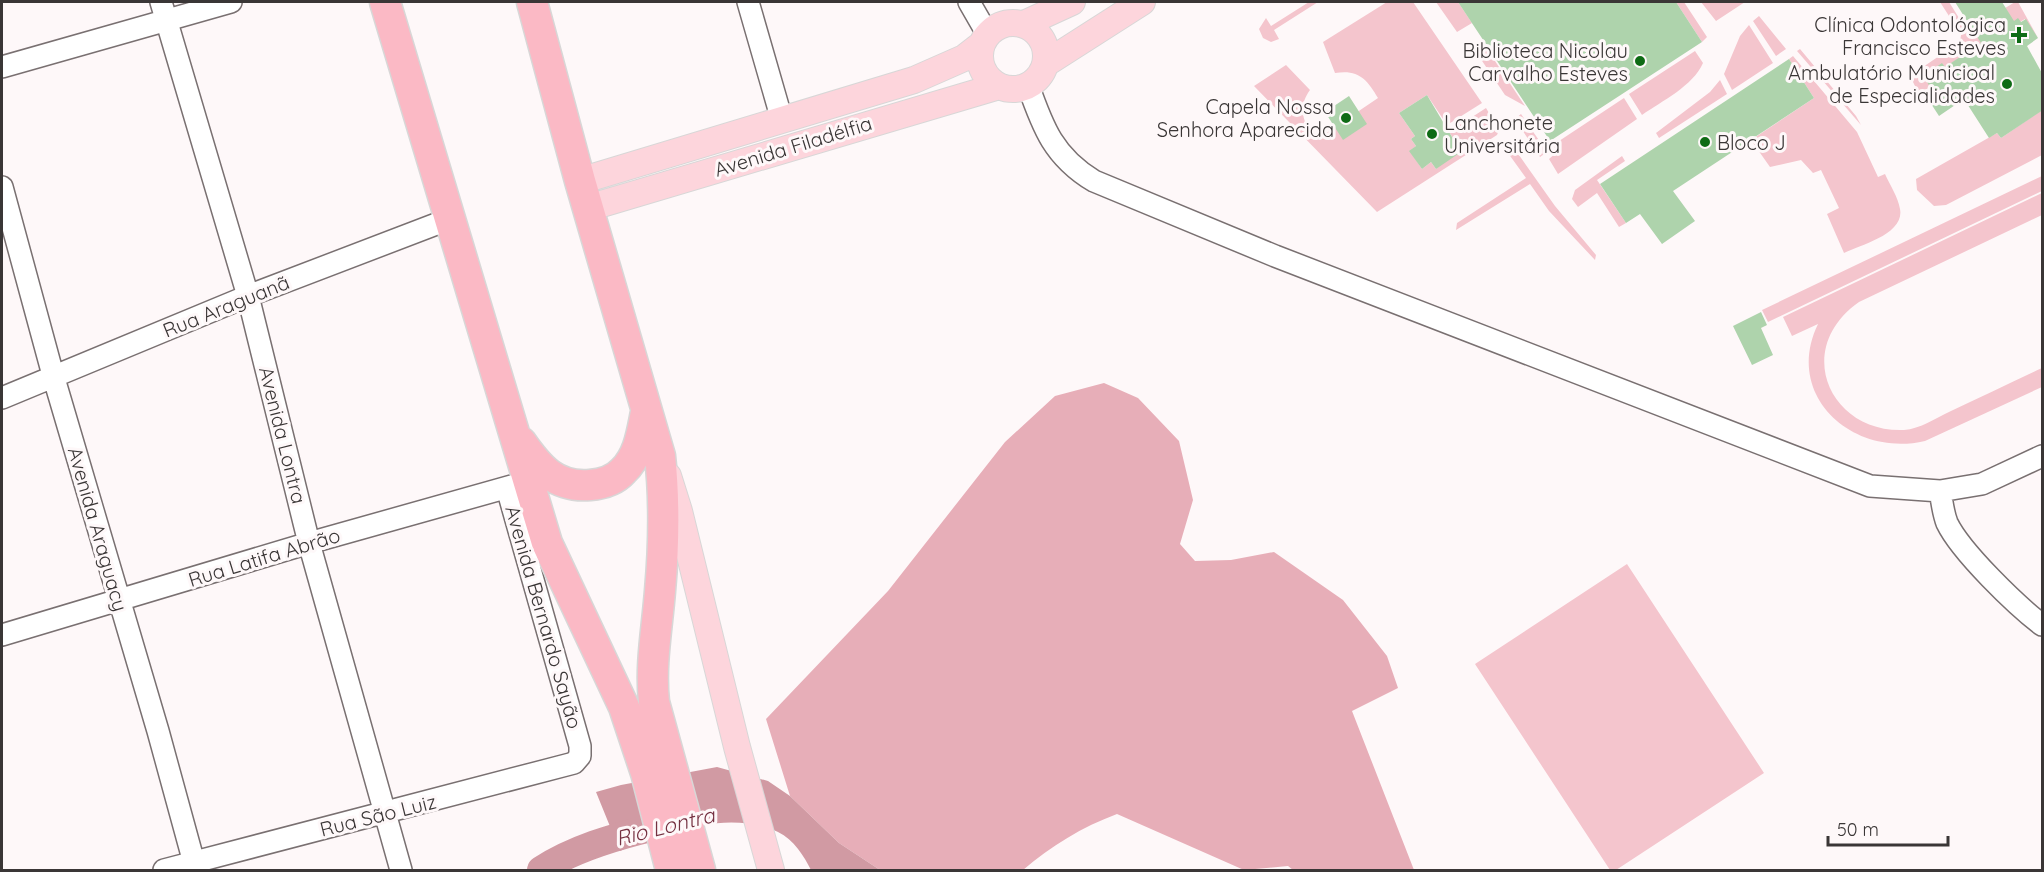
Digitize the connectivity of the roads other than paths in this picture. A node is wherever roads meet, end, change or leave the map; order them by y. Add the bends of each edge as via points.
1 (231, 2) edge
2 (386, 2) edge
3 (532, 2) edge
4 (748, 2) edge
5 (969, 2) edge
6 (1072, 2) edge
7 (1142, 2) edge
8 (163, 11) edge
9 (1024, 24) junction
10 (985, 39) junction
11 (1045, 64) junction
12 (2, 67) edge
13 (1028, 85) junction
14 (999, 86) junction
15 (782, 120) junction
16 (2, 187) edge
17 (584, 195) junction
18 (452, 218) junction
19 (248, 296) junction
20 (53, 375) junction
21 (2, 398) edge
22 (646, 410) junction
23 (517, 437) junction
24 (660, 456) junction
25 (2043, 456) edge
26 (517, 485) junction
27 (1940, 491) junction
28 (309, 543) junction
29 (119, 602) junction
30 (2043, 626) edge
31 (2, 635) edge
32 (580, 746) joint
33 (659, 769) junction
34 (384, 814) junction
35 (684, 865) edge
36 (195, 866) edge
37 (164, 870) edge
38 (401, 870) edge
39 (771, 870) edge

1 - 8 street
2 - 18 highway
3 - 17 highway
4 - 15 street
5 - 10 street
6 - 9 main road
7 - 11 main road
8 - 12 street
8 - 19 street, Avenida Lontra
9 - 10 main road via 1004,24
9 - 11 main road via 1040,36
10 - 14 main road via 981,64 984,73
10 - 15 main road, Avenida Filadélfia via 956,62 914,80
11 - 13 main road
13 - 14 main road
13 - 27 street via 1037,112 1059,153 1073,169 1094,181 1275,256 1870,486
14 - 17 main road, Avenida Filadélfia
15 - 17 main road, Avenida Filadélfia
16 - 20 street, Avenida Araguacy
17 - 22 highway
18 - 19 street, Rua Araguanã
18 - 23 highway
19 - 20 street, Rua Araguanã
19 - 28 street, Avenida Lontra
20 - 21 street, Rua Araguanã
20 - 29 street, Avenida Araguacy
22 - 23 highway via 638,449 623,471 603,484 579,486 558,481 539,467
22 - 24 highway
23 - 26 highway
24 - 33 highway via 664,496 662,558 651,674
24 - 39 main road via 679,511
25 - 27 street via 1982,484
26 - 28 street, Rua Latifa Abrão
26 - 32 street, Avenida Bernardo Sayão
26 - 33 highway via 624,707
27 - 30 street via 1946,520 1954,535 2021,609
28 - 29 street, Rua Latifa Abrão
28 - 34 street, Avenida Lontra
29 - 31 street, Rua Latifa Abrão
29 - 36 street, Avenida Araguacy
32 - 34 street, Rua São Luiz via 580,756 566,767
33 - 35 highway
34 - 36 street, Rua São Luiz
34 - 38 street, Avenida Lontra
36 - 37 street, Rua São Luiz

